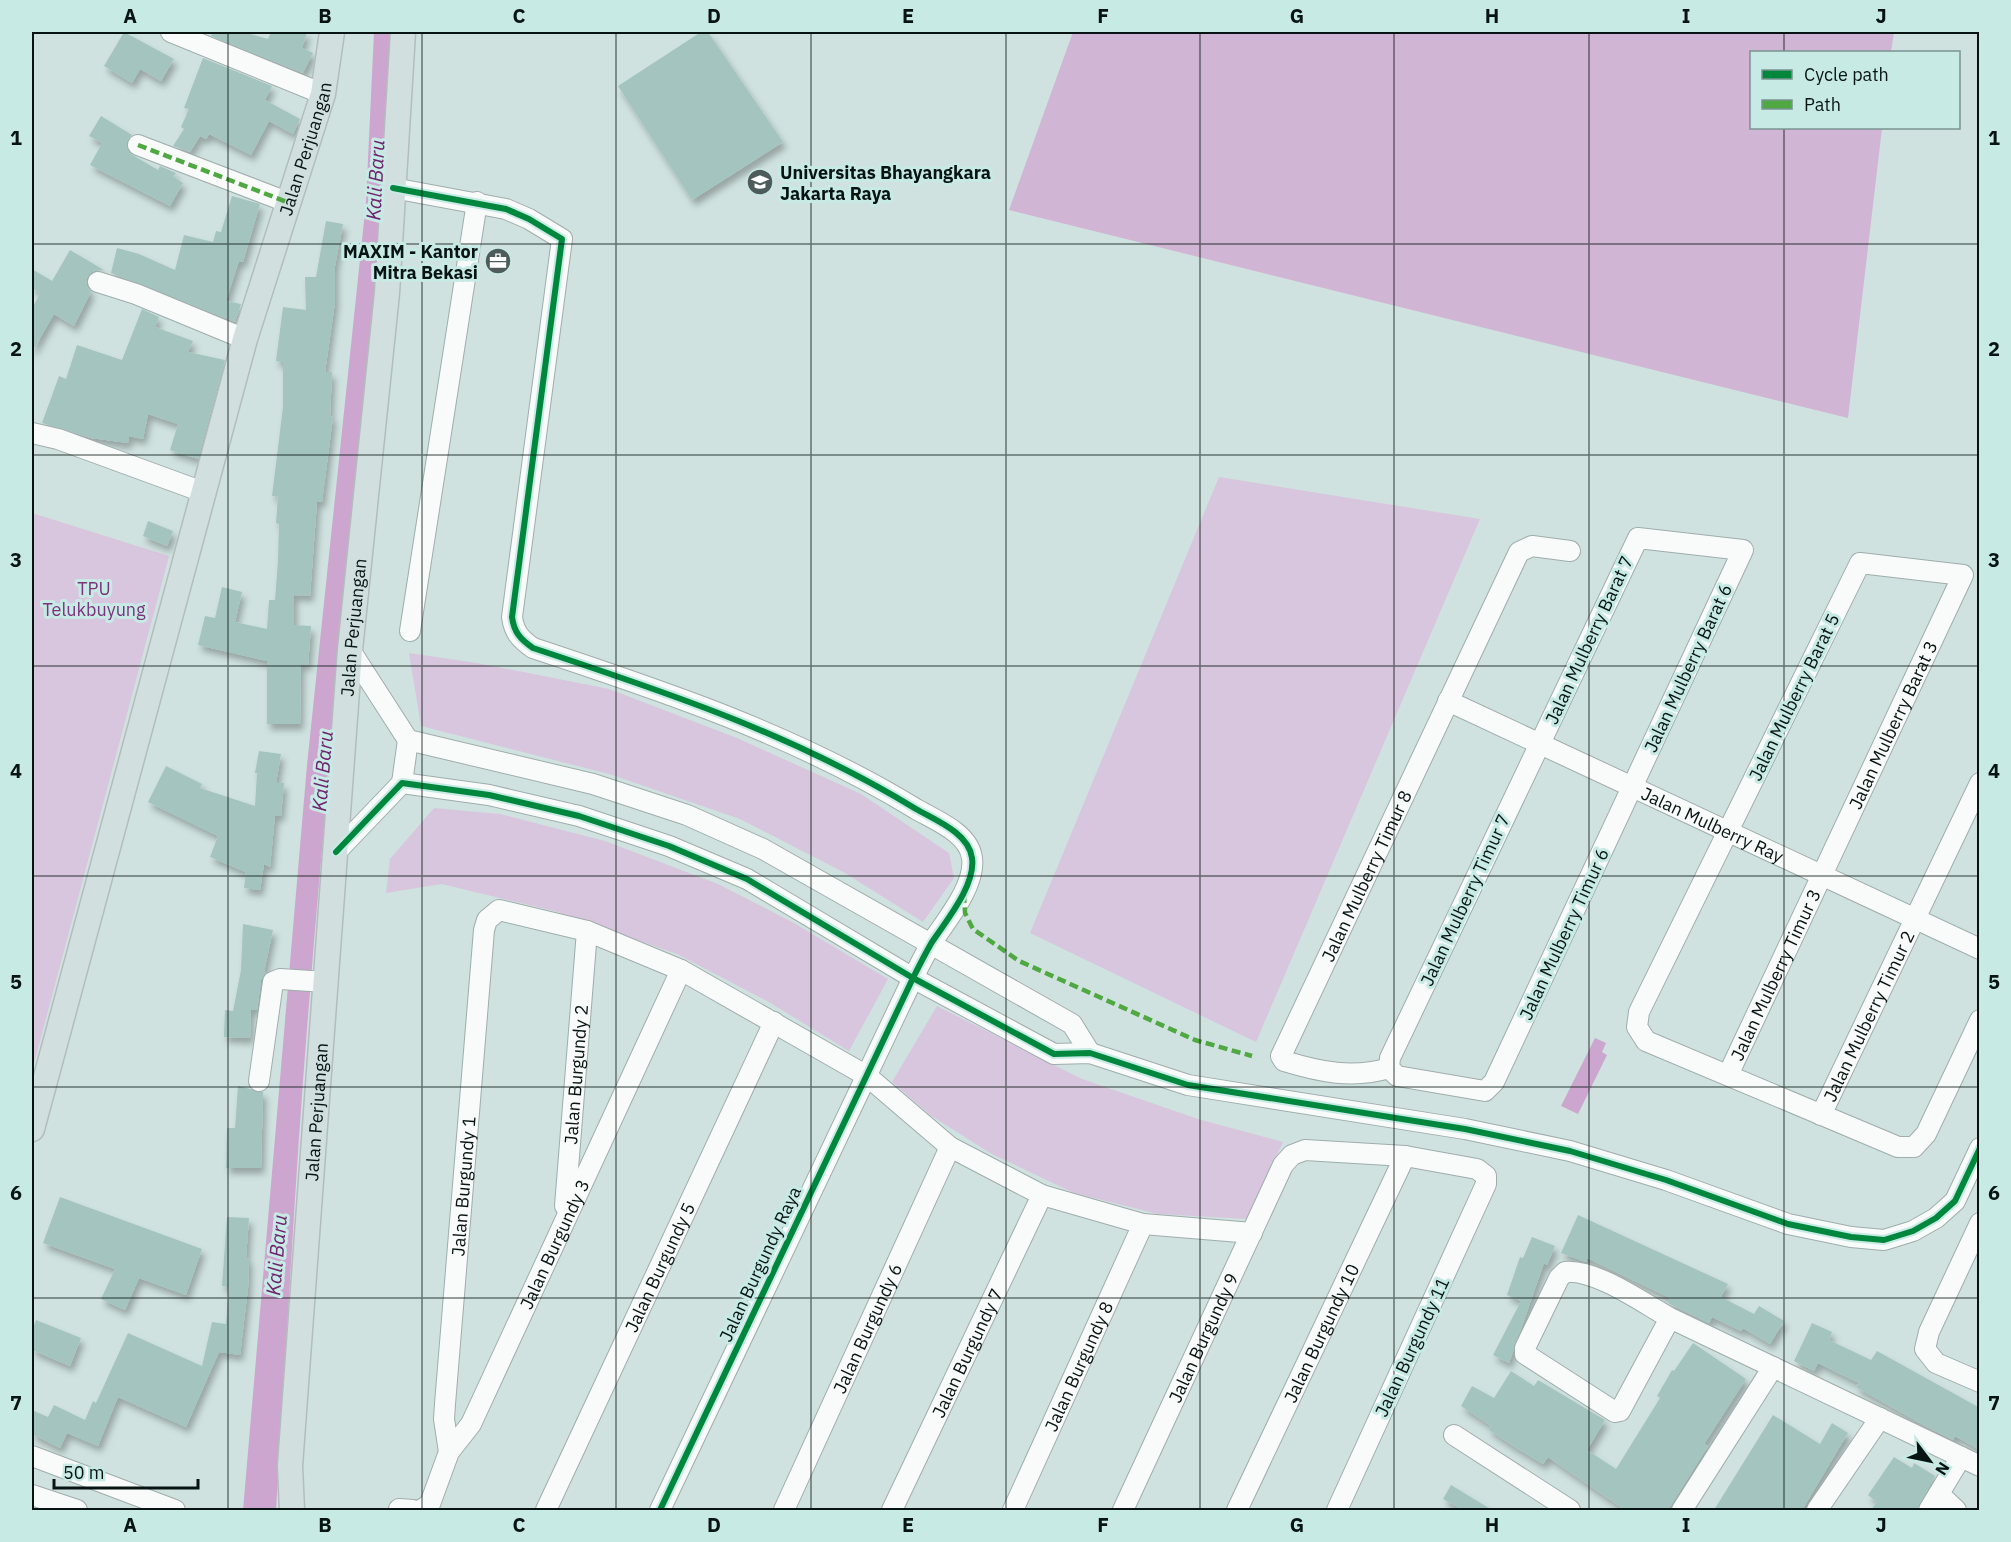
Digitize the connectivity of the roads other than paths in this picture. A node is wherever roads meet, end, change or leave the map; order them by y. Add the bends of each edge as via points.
1 (171, 32) edge
2 (332, 32) edge
3 (403, 32) edge
4 (323, 94) junction
5 (138, 145) dead end
6 (393, 188) junction
7 (287, 202) junction
8 (477, 202) junction
9 (98, 282) dead end
10 (245, 339) junction
11 (32, 433) edge
12 (203, 492) junction
13 (1743, 550) joint
14 (1570, 551) dead end
15 (1963, 575) joint
16 (410, 631) dead end
17 (350, 650) junction
18 (1448, 701) junction
19 (408, 740) junction
20 (1540, 743) junction
21 (402, 783) junction
22 (1980, 783) edge
23 (1633, 786) junction
24 (1728, 831) junction
25 (336, 852) junction
26 (1822, 875) junction
27 (1915, 919) junction
28 (587, 931) junction
29 (930, 945) junction
30 (1980, 949) edge
31 (681, 970) junction
32 (913, 978) junction
33 (321, 982) junction
34 (1980, 1020) edge
35 (774, 1022) junction
36 (1090, 1053) junction
37 (1390, 1063) junction
38 (1728, 1075) junction
39 (867, 1076) junction
40 (259, 1081) dead end
41 (1821, 1115) junction
42 (32, 1129) edge
43 (950, 1147) junction
44 (1980, 1148) edge
45 (1405, 1156) junction
46 (1042, 1195) junction
47 (564, 1219) junction
48 (1980, 1223) edge
49 (1143, 1224) junction
50 (1252, 1233) junction
51 (1670, 1318) junction
52 (1773, 1367) junction
53 (1980, 1382) edge
54 (1880, 1418) junction
55 (1454, 1435) dead end
56 (449, 1452) junction
57 (32, 1456) edge
58 (1961, 1457) junction
59 (1980, 1466) edge
60 (32, 1495) edge
61 (1934, 1502) edge
62 (77, 1510) edge
63 (175, 1510) edge
64 (292, 1510) edge
65 (421, 1510) edge
66 (546, 1510) edge
67 (660, 1510) edge
68 (784, 1510) edge
69 (892, 1510) edge
70 (1013, 1510) edge
71 (1123, 1510) edge
72 (1237, 1510) edge
73 (1337, 1510) edge
74 (1570, 1510) edge
75 (1682, 1510) edge
76 (1817, 1510) edge
77 (1956, 1510) edge

1 - 4 street
2 - 4 main road, Jalan Perjuangan
3 - 6 main road, Jalan Perjuangan
4 - 7 main road, Jalan Perjuangan
5 - 7 street
6 - 8 street
6 - 17 main road, Jalan Perjuangan via 387,293
7 - 10 main road, Jalan Perjuangan
8 - 16 street
8 - 29 street, Jalan Burgundy Raya via 522,216 562,239 514,598 514,630 532,648 677,695 772,733 883,788 958,834 973,858 970,873 964,893
9 - 10 street
10 - 12 main road, Jalan Perjuangan
11 - 12 street
12 - 42 main road, Jalan Perjuangan
13 - 20 street, Jalan Mulberry Barat 7 via 1638,538
13 - 23 street, Jalan Mulberry Barat 6
14 - 18 street, Jalan Mulberry Timur 8 via 1532,546 1519,552
15 - 24 street, Jalan Mulberry Barat 5 via 1860,563
15 - 26 street, Jalan Mulberry Barat 3
17 - 19 street
17 - 25 main road, Jalan Perjuangan
18 - 20 street, Jalan Mulberry Ray
18 - 37 street, Jalan Mulberry Timur 8 via 1282,1051 1284,1061 1332,1073 1369,1074
19 - 21 street
19 - 29 street via 593,784 687,815 763,849
20 - 23 street, Jalan Mulberry Ray
20 - 37 street, Jalan Mulberry Timur 7
21 - 25 street
21 - 32 street via 489,795 579,816 669,846 747,879
22 - 27 street, Jalan Mulberry Timur 2
23 - 24 street, Jalan Mulberry Ray
23 - 37 street, Jalan Mulberry Timur 6 via 1494,1082 1485,1091 1397,1076
24 - 26 street, Jalan Mulberry Ray
24 - 38 street, Jalan Mulberry Barat 5 via 1639,1012 1637,1027 1646,1041
25 - 33 main road, Jalan Perjuangan
26 - 27 street, Jalan Mulberry Ray
26 - 38 street, Jalan Mulberry Timur 3
27 - 30 street, Jalan Mulberry Ray
27 - 41 street, Jalan Mulberry Timur 2
28 - 31 street
28 - 47 street, Jalan Burgundy 2
28 - 56 street, Jalan Burgundy 1 via 499,910 487,920 484,930 445,1404
29 - 32 street, Jalan Burgundy Raya
29 - 36 street via 1072,1024
31 - 35 street
31 - 47 street, Jalan Burgundy 3
32 - 36 street via 1054,1054
32 - 39 street, Jalan Burgundy Raya
33 - 40 street via 275,980
33 - 64 main road, Jalan Perjuangan via 290,1466
34 - 41 street via 1926,1134 1914,1147 1898,1147
35 - 39 street
35 - 66 street, Jalan Burgundy 5
36 - 44 street via 1188,1085 1465,1129 1570,1150 1666,1179 1788,1224 1873,1239 1903,1234 1936,1218 1955,1201
38 - 41 street
39 - 43 street
39 - 67 street, Jalan Burgundy Raya
43 - 46 street
43 - 68 street, Jalan Burgundy 6
45 - 50 street, Jalan Burgundy 9 via 1305,1150 1292,1155 1283,1165
45 - 72 street, Jalan Burgundy 10
45 - 73 street, Jalan Burgundy 11 via 1477,1169 1485,1176 1486,1184
46 - 49 street
46 - 69 street, Jalan Burgundy 7
47 - 56 street, Jalan Burgundy 3 via 471,1424
48 - 53 street via 1929,1332 1925,1349 1936,1363
49 - 50 street
49 - 70 street, Jalan Burgundy 8
50 - 71 street, Jalan Burgundy 9
51 - 51 street via 1620,1411 1615,1412 1525,1354 1538,1320 1565,1272 1574,1271 1604,1283
51 - 52 street
52 - 54 street
52 - 75 street
54 - 58 street
54 - 76 street
55 - 74 street
56 - 65 street, Jalan Burgundy 3 via 430,1504
57 - 63 street
58 - 59 street
58 - 61 street
60 - 62 street
61 - 77 street

